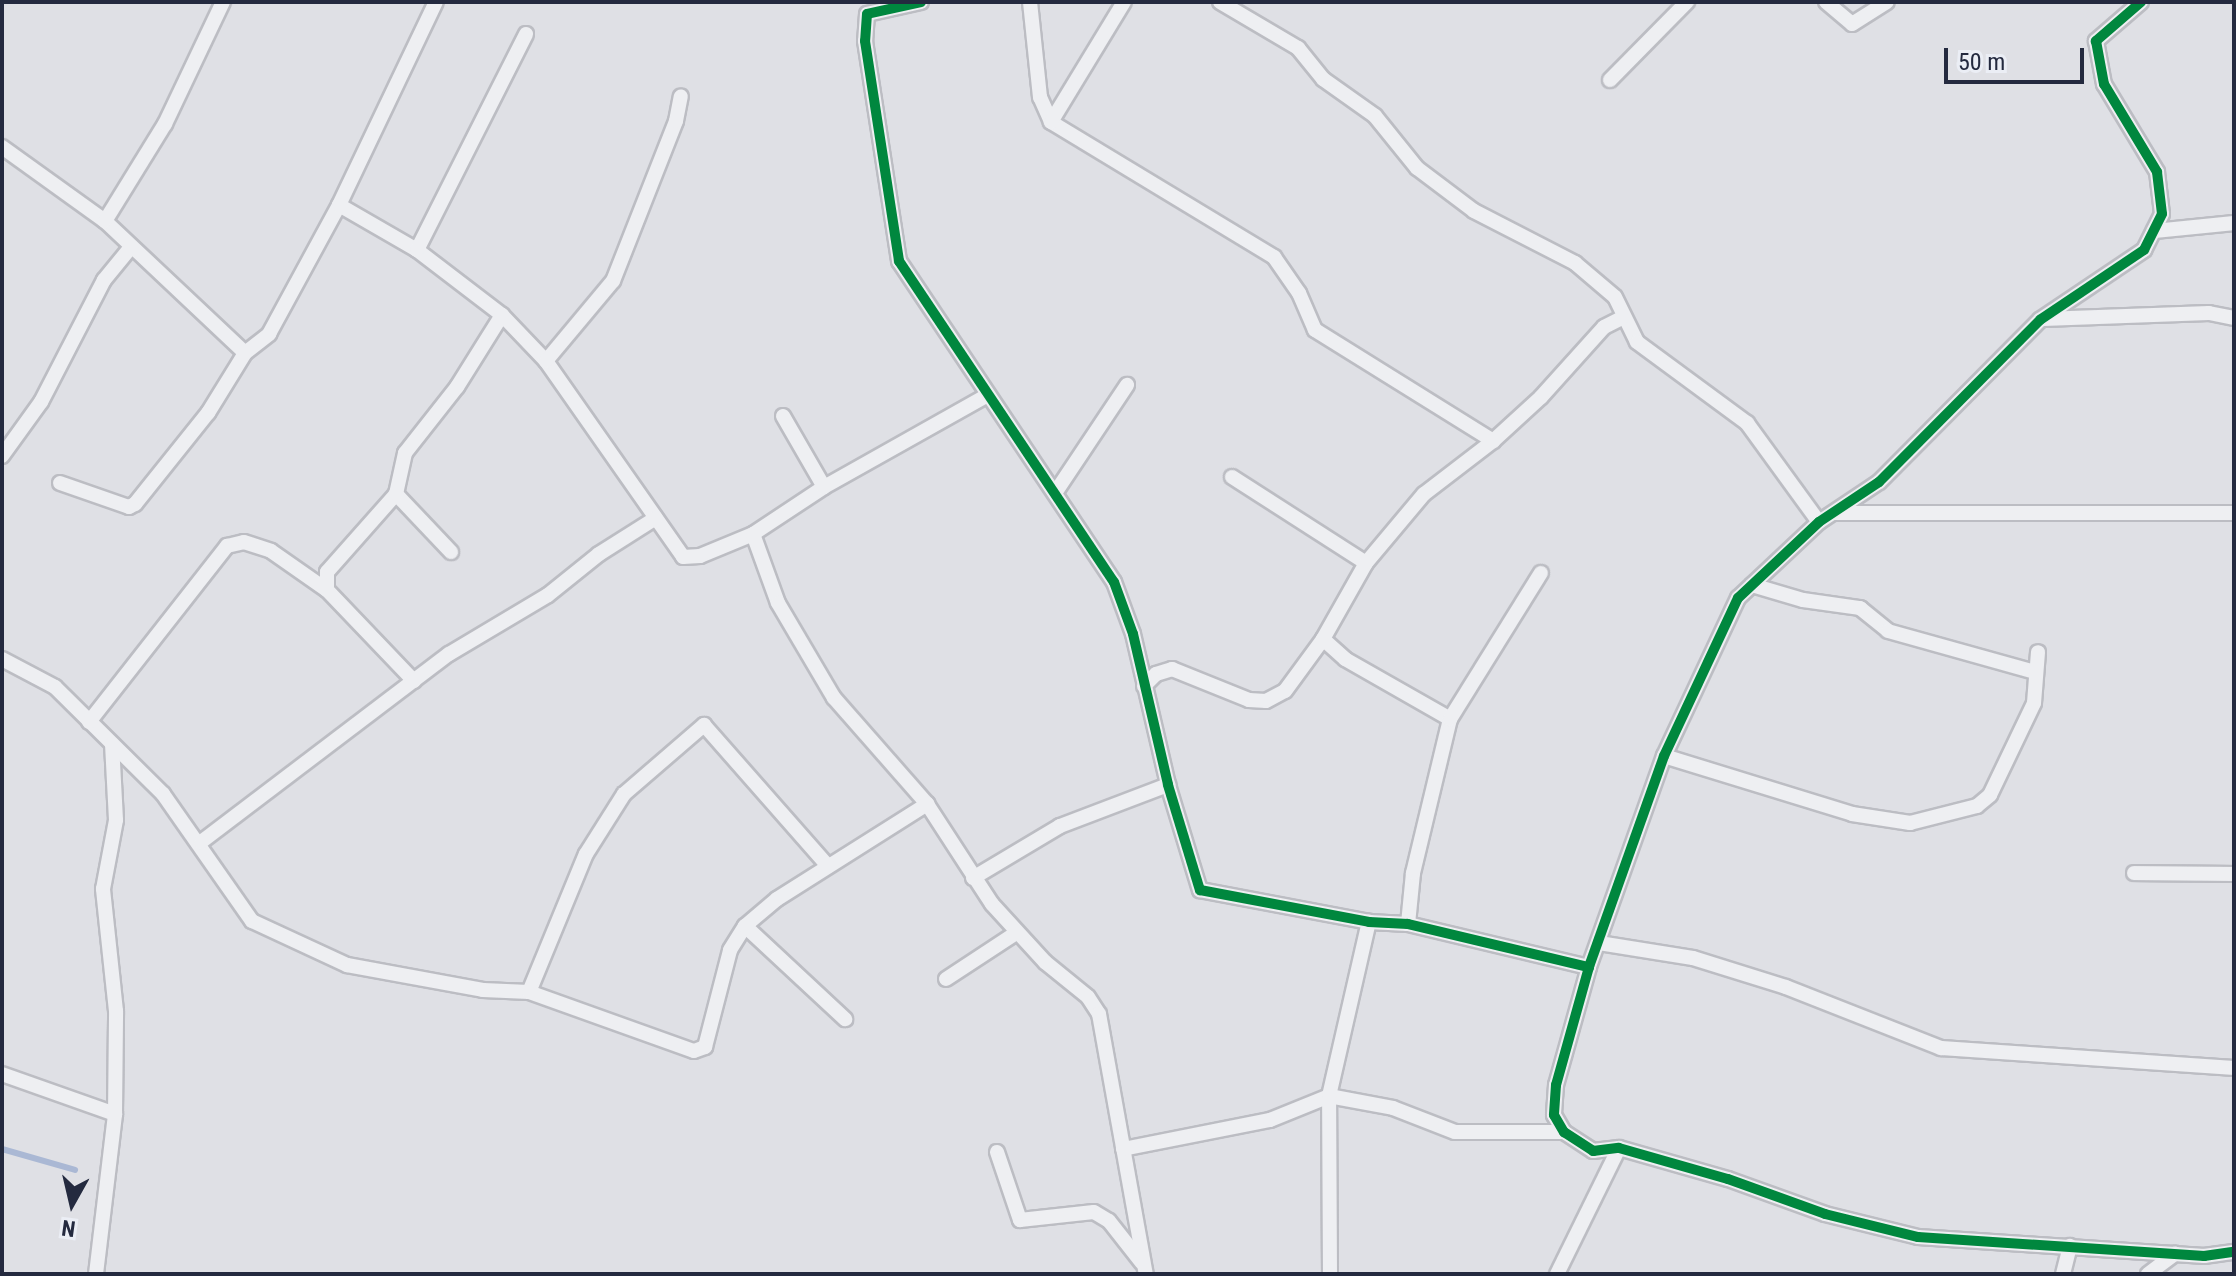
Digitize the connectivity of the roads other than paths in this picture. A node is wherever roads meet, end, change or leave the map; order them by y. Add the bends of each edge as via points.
1 (223, 2) edge
2 (436, 2) edge
3 (921, 2) edge
4 (1030, 2) edge
5 (1124, 2) edge
6 (1220, 2) edge
7 (1687, 2) edge
8 (1826, 2) edge
9 (1887, 2) edge
10 (2141, 2) edge
11 (526, 34) dead end
12 (1610, 80) dead end
13 (681, 96) dead end
14 (1051, 122) junction
15 (2, 147) edge
16 (339, 205) junction
17 (105, 221) junction
18 (2234, 223) edge
19 (2154, 231) junction
20 (131, 247) junction
21 (417, 250) junction
22 (502, 315) junction
23 (1622, 318) junction
24 (2234, 318) edge
25 (2040, 320) junction
26 (245, 353) junction
27 (546, 361) junction
28 (1127, 385) dead end
29 (986, 396) junction
30 (783, 416) dead end
31 (1493, 441) junction
32 (2, 456) edge
33 (1232, 477) dead end
34 (60, 483) dead end
35 (824, 487) junction
36 (1055, 493) junction
37 (396, 494) junction
38 (1833, 513) junction
39 (2234, 513) edge
40 (656, 518) junction
41 (1819, 522) junction
42 (753, 534) junction
43 (451, 552) dead end
44 (1366, 563) junction
45 (1541, 573) dead end
46 (1752, 585) junction
47 (327, 590) junction
48 (1323, 639) junction
49 (2038, 652) dead end
50 (2, 659) edge
51 (2035, 672) junction
52 (414, 681) junction
53 (1144, 686) junction
54 (1450, 719) junction
55 (89, 722) junction
56 (112, 744) junction
57 (1664, 756) junction
58 (1168, 785) junction
59 (927, 804) junction
60 (201, 842) junction
61 (828, 866) junction
62 (2134, 873) dead end
63 (2234, 874) edge
64 (973, 878) junction
65 (1369, 922) junction
66 (1408, 924) junction
67 (745, 926) junction
68 (1016, 933) junction
69 (1599, 943) junction
70 (1589, 967) junction
71 (946, 979) dead end
72 (529, 992) junction
73 (845, 1019) dead end
74 (2234, 1068) edge
75 (2, 1074) edge
76 (1329, 1096) junction
77 (115, 1114) junction
78 (1564, 1132) junction
79 (1619, 1148) junction
80 (1123, 1149) junction
81 (997, 1152) dead end
82 (1134, 1206) junction
83 (1109, 1221) junction
84 (2070, 1246) junction
85 (2234, 1252) edge
86 (2175, 1254) junction
87 (1145, 1270) edge
88 (96, 1274) edge
89 (1330, 1274) edge
90 (1557, 1274) edge
91 (2063, 1274) edge
92 (2148, 1274) edge

1 - 17 street via 165,124
2 - 16 street
3 - 29 street via 867,14 865,41 899,261
4 - 14 street via 1040,97
5 - 14 street
6 - 23 street via 1298,48 1323,79 1375,116 1417,168 1474,211 1575,263 1615,297
7 - 12 street
8 - 9 street via 1852,24
10 - 19 street via 2096,41 2104,84 2157,172 2162,214
11 - 21 street
13 - 27 street via 613,281
14 - 31 street via 1274,257 1299,293 1315,330
15 - 17 street
16 - 21 street
16 - 26 street via 269,334
17 - 20 street
18 - 19 street
19 - 25 street via 2144,250
20 - 26 street
20 - 32 street via 104,280 41,402
21 - 22 street
22 - 27 street
22 - 37 street via 457,387 405,453
23 - 31 street via 1604,327
23 - 41 street via 1656,359 1747,423
24 - 25 street via 2209,313
25 - 38 street via 1879,482
26 - 34 street via 208,413 135,504 129,507
27 - 40 street
28 - 36 street
29 - 35 street
29 - 36 street
30 - 35 street
31 - 44 street via 1424,494
33 - 44 street
35 - 42 street
36 - 53 street via 1114,582
37 - 43 street
37 - 47 street via 327,572
38 - 39 street
38 - 41 street
40 - 42 street via 683,557 700,556
40 - 52 street
41 - 46 street
42 - 59 street via 778,603 834,698
44 - 48 street
45 - 54 street
46 - 51 street via 1803,600 1860,608 1888,631
46 - 57 street via 1738,598
47 - 52 street
47 - 55 street via 271,551 244,542 227,546
48 - 53 street via 1285,691 1266,701 1249,700 1188,671 1172,669 1156,674
48 - 54 street via 1345,659
49 - 51 street
50 - 55 street via 55,687
51 - 57 street via 2039,687 2034,703 1990,795 1977,806 1910,823 1852,814
52 - 60 street
53 - 58 street
54 - 66 street via 1413,873
55 - 56 street
56 - 60 street
56 - 77 street via 116,820 103,889 116,1011
57 - 69 street
58 - 64 street via 1060,826
58 - 65 street via 1200,890
59 - 61 street
59 - 64 street
60 - 72 street via 220,879 252,921 307,950 347,965 483,990
61 - 67 street
61 - 72 street via 704,725 624,794 586,854
62 - 63 street
64 - 68 street
65 - 66 street
65 - 76 street
66 - 70 street
67 - 72 street via 730,950 705,1047 694,1051
67 - 73 street
68 - 71 street
68 - 80 street via 1088,997 1099,1014
69 - 70 street
69 - 74 street via 1693,958 1786,987 1941,1048
70 - 78 street via 1556,1085 1554,1115
75 - 77 street
76 - 78 street via 1393,1108 1455,1132
76 - 80 street via 1270,1120
76 - 89 street
77 - 88 street
78 - 79 street via 1593,1151
79 - 84 street via 1825,1214 1918,1237
79 - 90 street
80 - 82 street
81 - 83 street via 1020,1220 1094,1212
82 - 83 street
82 - 87 street
83 - 87 street
84 - 86 street
84 - 91 street
85 - 86 street
86 - 92 street

